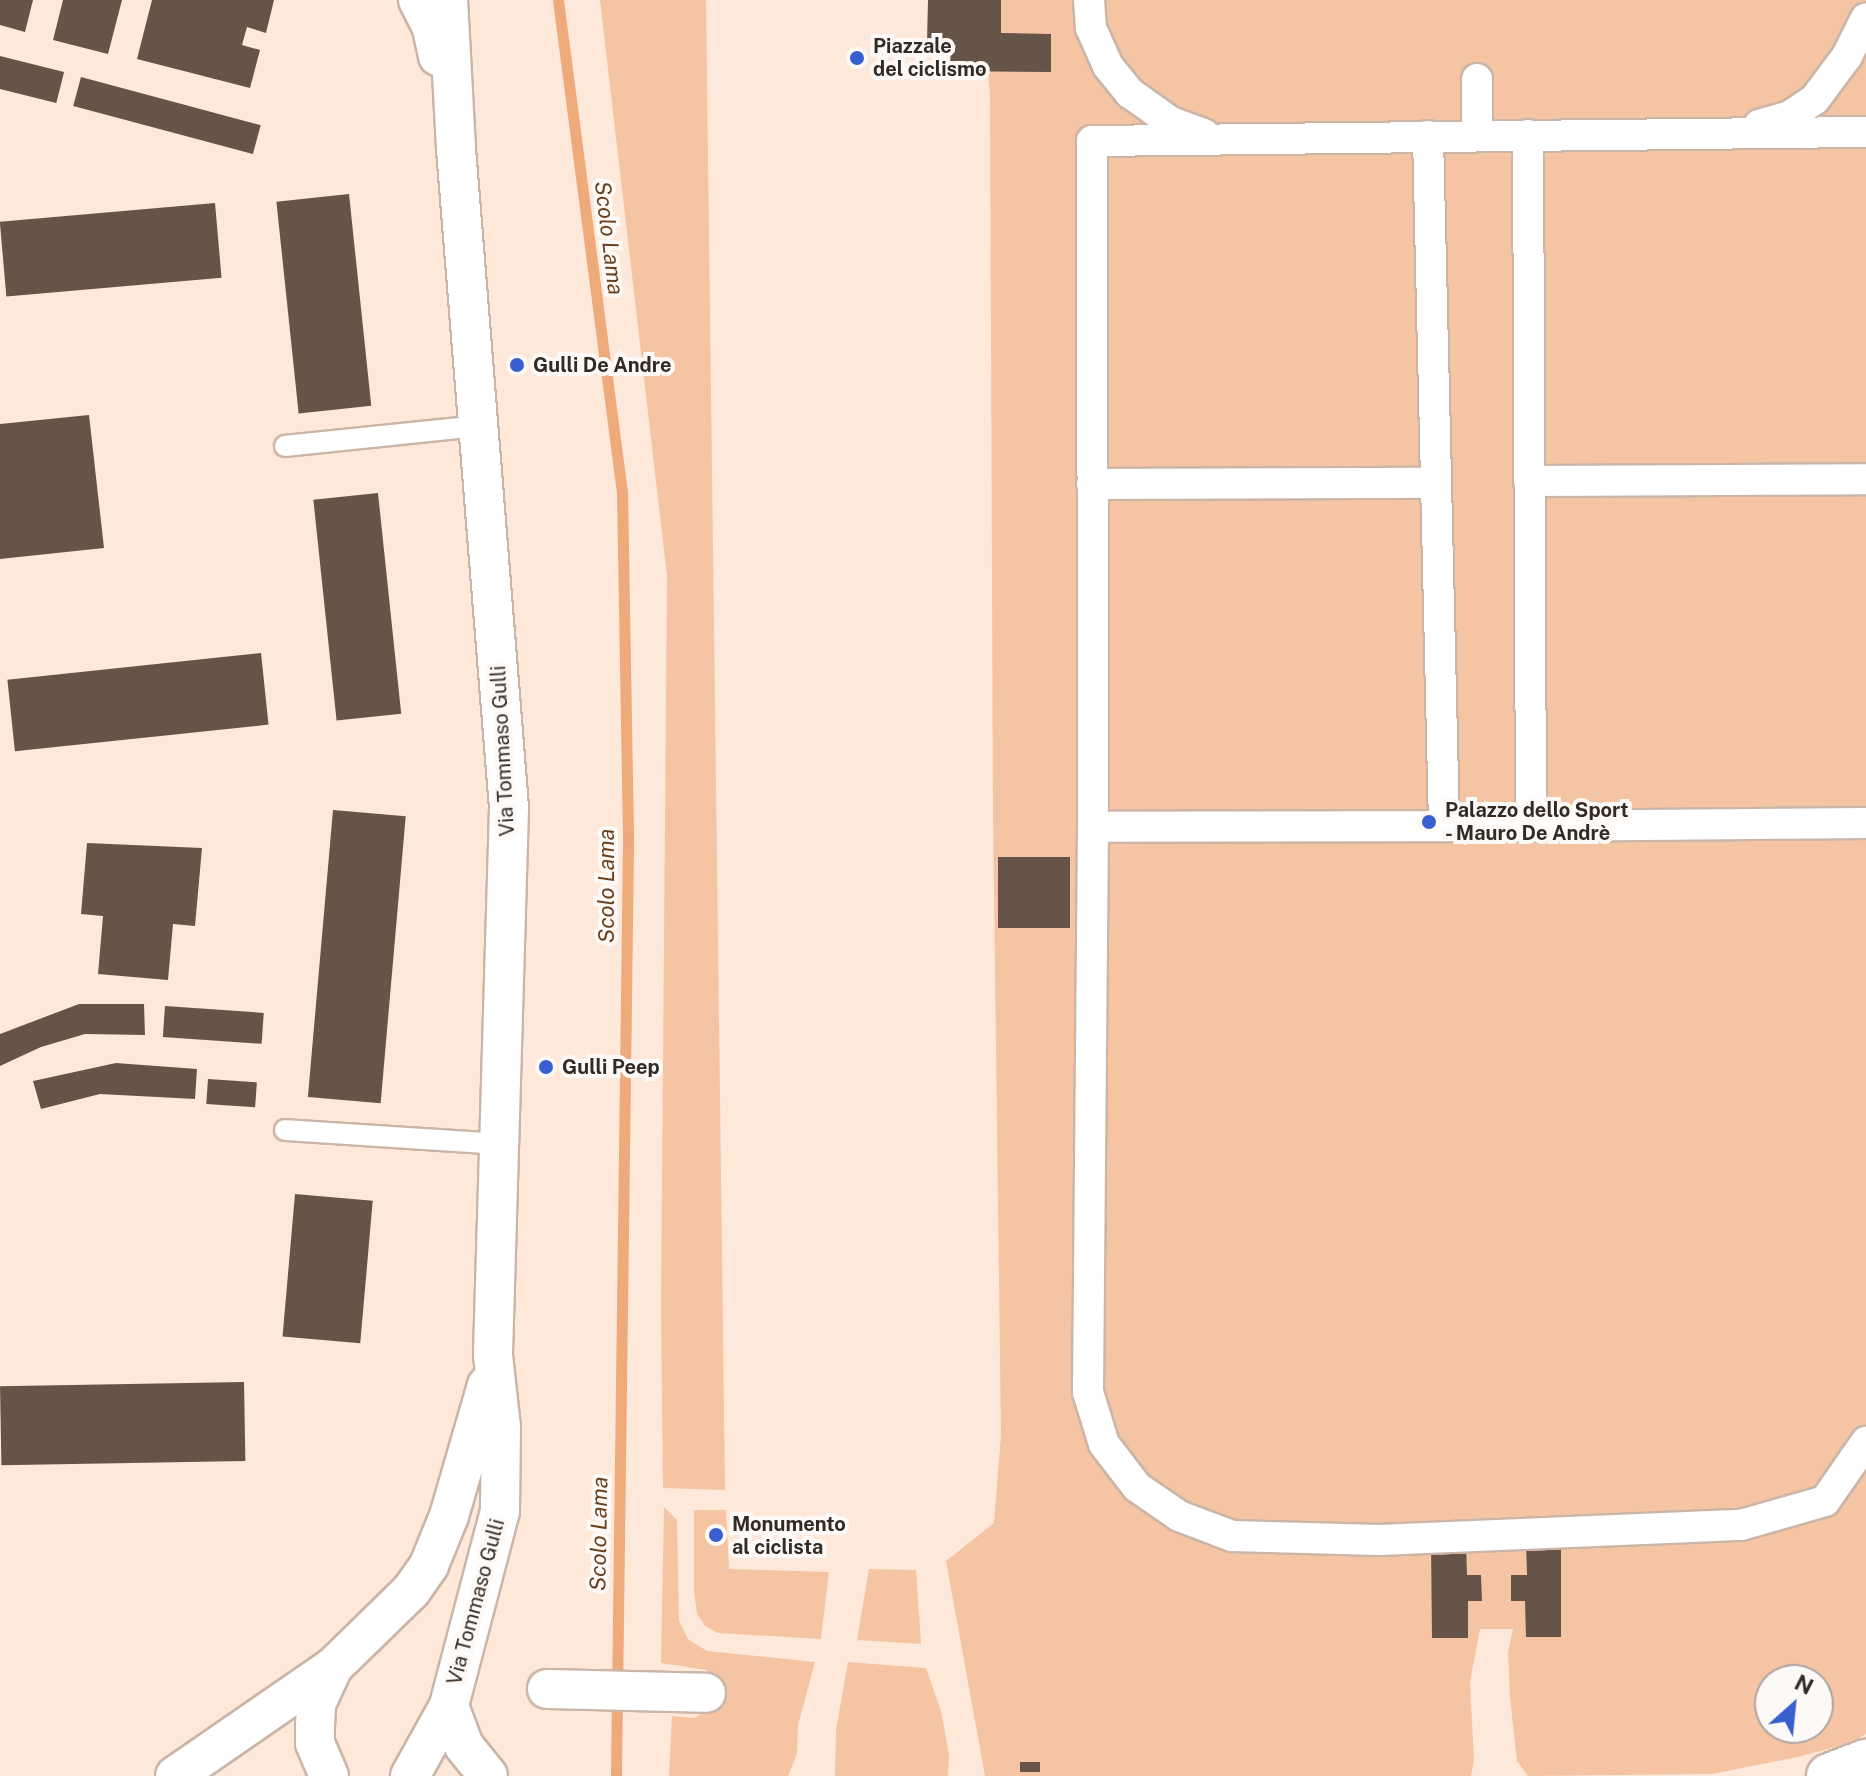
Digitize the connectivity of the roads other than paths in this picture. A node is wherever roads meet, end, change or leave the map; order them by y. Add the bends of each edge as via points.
1 (418, 0) edge
2 (448, 0) edge
3 (1089, 0) edge
4 (1866, 18) edge
5 (1477, 79) dead end
6 (1866, 132) edge
7 (1731, 133) junction
8 (1477, 135) junction
9 (1528, 135) junction
10 (1428, 136) junction
11 (1219, 139) junction
12 (456, 149) junction
13 (479, 426) junction
14 (285, 446) dead end
15 (1866, 479) edge
16 (1529, 481) junction
17 (1436, 483) junction
18 (1092, 484) junction
19 (1866, 823) edge
20 (1444, 826) junction
21 (1531, 826) junction
22 (1093, 827) junction
23 (285, 1130) dead end
24 (499, 1144) junction
25 (493, 1355) junction
26 (1866, 1442) edge
27 (333, 1667) junction
28 (557, 1689) dead end
29 (693, 1693) dead end
30 (449, 1706) junction
31 (1866, 1762) edge
32 (175, 1776) edge
33 (329, 1776) edge
34 (410, 1776) edge
35 (488, 1776) edge
36 (1829, 1776) edge

1 - 12 street, Via Tommaso Gulli via 432,28
2 - 12 street, Via Tommaso Gulli
3 - 11 street via 1091,28 1108,66 1130,93 1171,122
4 - 7 street via 1847,56 1815,99 1790,116
5 - 8 street
6 - 7 street
7 - 9 street
8 - 9 street
8 - 10 street
9 - 16 street
10 - 11 street
10 - 17 street
11 - 18 street via 1092,141
12 - 13 street, Via Tommaso Gulli
13 - 14 lane
13 - 24 street, Via Tommaso Gulli via 509,808
15 - 16 street
16 - 21 street
17 - 18 street
17 - 20 street
18 - 22 street
19 - 21 street
20 - 21 street
20 - 22 street
22 - 26 street via 1088,1392 1104,1444 1137,1487 1179,1516 1232,1536 1379,1540 1741,1525 1825,1501
23 - 24 lane
24 - 25 street, Via Tommaso Gulli
25 - 27 street, Via Tommaso Gulli via 467,1460 429,1565 411,1591
25 - 30 street, Via Tommaso Gulli via 501,1427 500,1511
27 - 32 street, Via Tommaso Gulli
27 - 33 street, Via Tommaso Gulli via 316,1704 315,1726 315,1743
28 - 29 street
30 - 34 street, Via Tommaso Gulli
30 - 35 street, Via Tommaso Gulli via 464,1746
31 - 36 street

